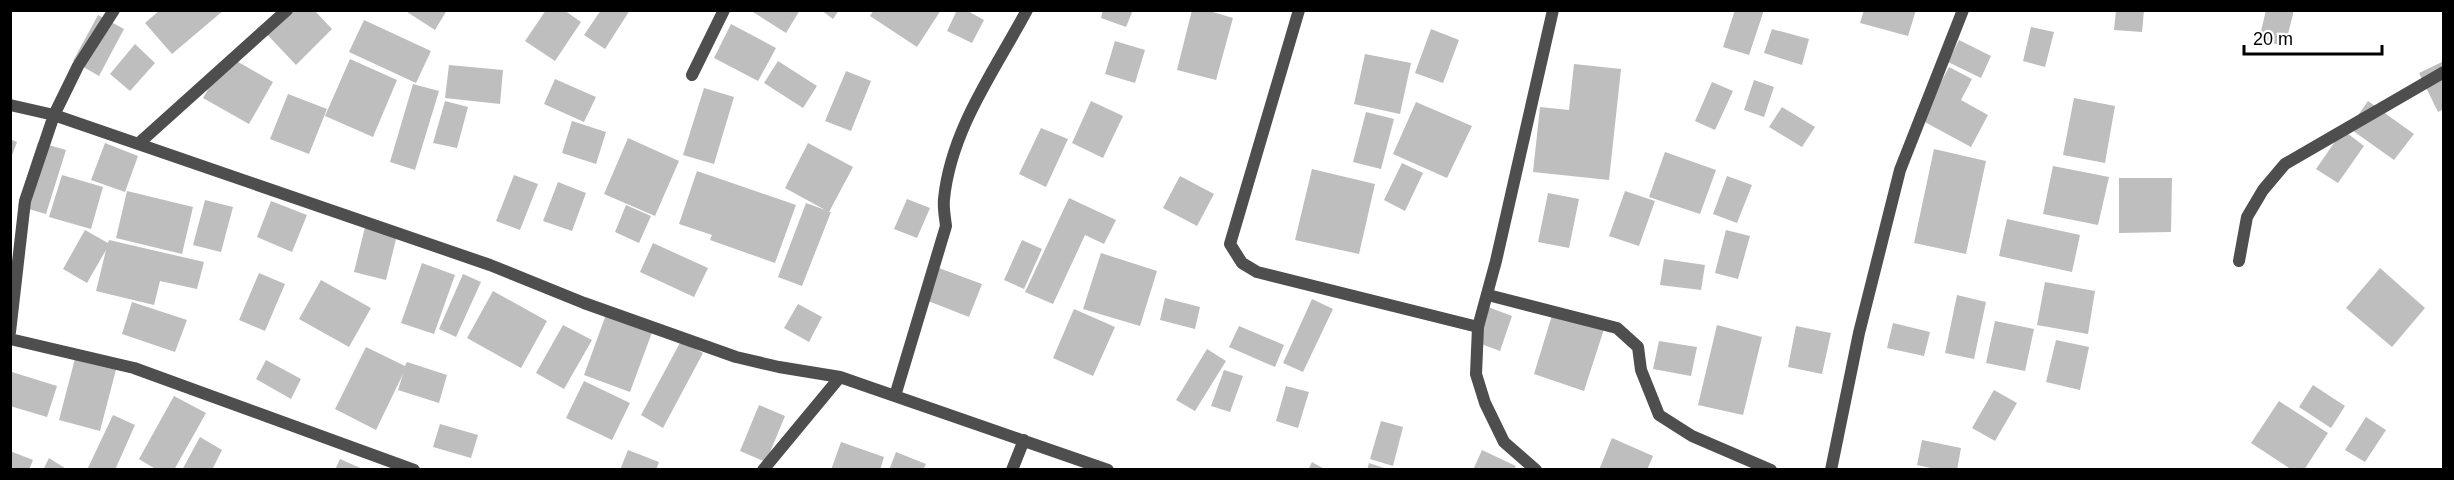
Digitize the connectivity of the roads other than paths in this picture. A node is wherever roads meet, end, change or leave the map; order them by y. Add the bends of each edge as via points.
1 (114, 10) edge
2 (287, 10) edge
3 (724, 10) edge
4 (1027, 10) edge
5 (1299, 10) edge
6 (1553, 10) edge
7 (1963, 10) edge
8 (2444, 72) edge
9 (692, 75) dead end
10 (10, 105) edge
11 (54, 115) junction
12 (138, 144) junction
13 (2239, 261) dead end
14 (1488, 295) junction
15 (1478, 327) junction
16 (10, 332) edge
17 (10, 339) edge
18 (840, 377) junction
19 (895, 396) junction
20 (1024, 440) junction
21 (414, 470) edge
22 (763, 470) edge
23 (1012, 470) edge
24 (1108, 470) edge
25 (1536, 470) edge
26 (1771, 470) edge
27 (1831, 470) edge

1 - 11 street via 78,66
2 - 12 street
3 - 9 street
4 - 19 street via 962,131 953,157 944,200 946,226
5 - 15 street via 1230,244 1242,263 1257,272
6 - 14 street
7 - 27 street via 1900,170 1859,333
8 - 13 street via 2285,164 2247,217
10 - 11 street
11 - 12 street
11 - 16 street via 25,201
12 - 18 street via 489,264 584,303 736,357
14 - 15 street
14 - 26 street via 1617,328 1638,347 1641,370 1659,414 1692,436
15 - 25 street via 1476,374 1485,403 1504,442
17 - 21 street via 134,368
18 - 19 street
18 - 22 street
19 - 20 street
20 - 23 street
20 - 24 street

